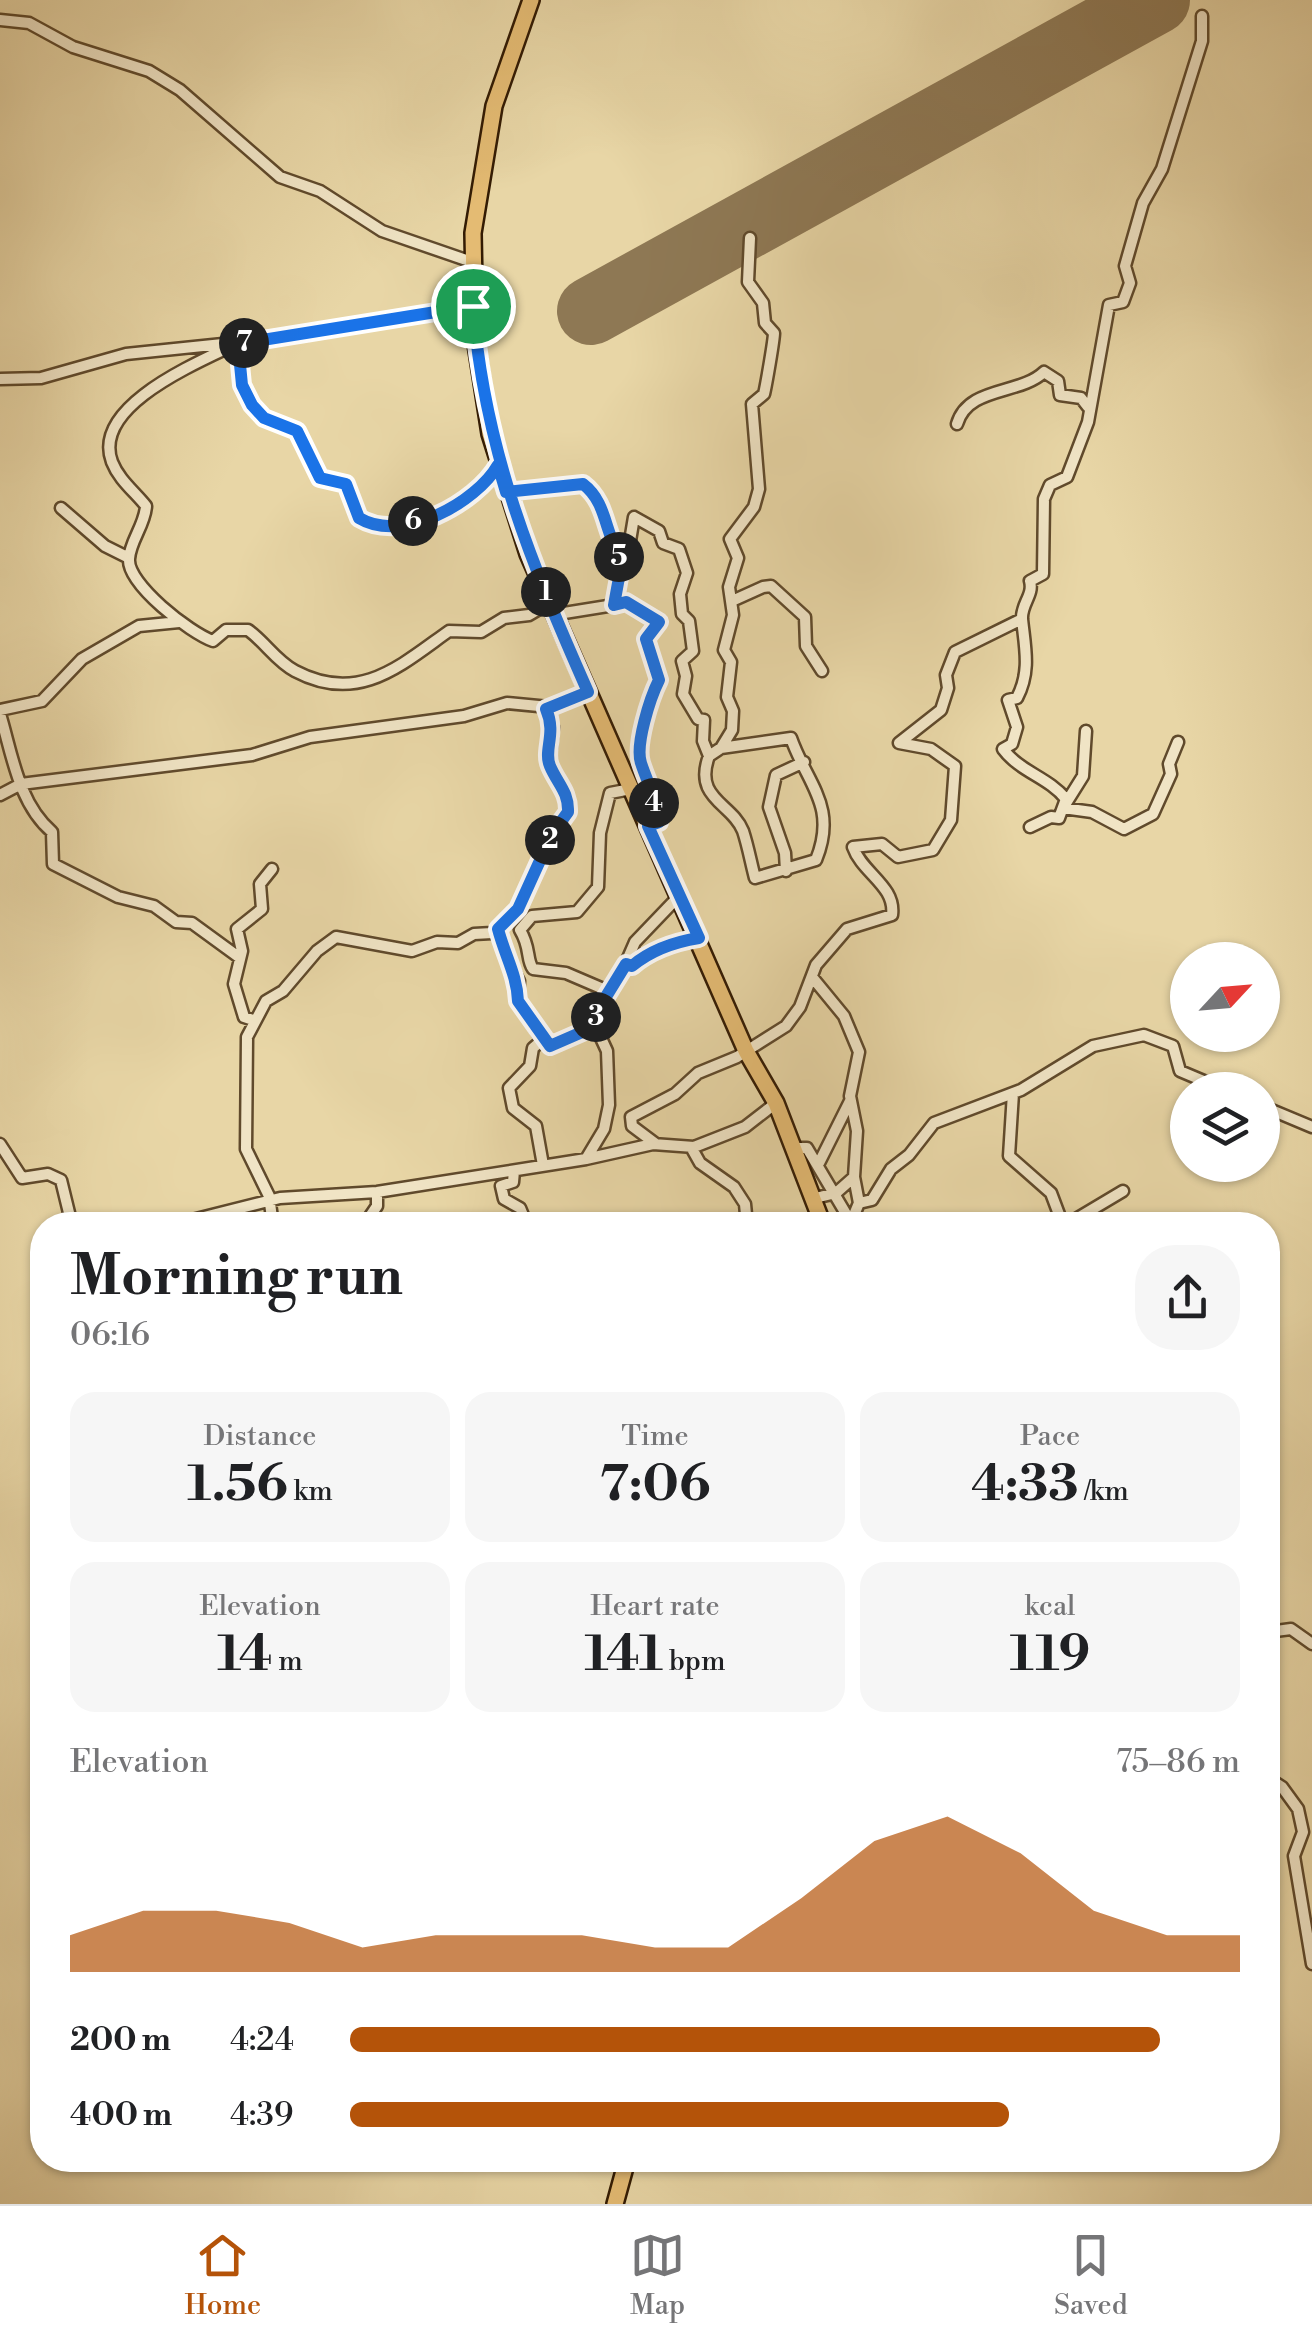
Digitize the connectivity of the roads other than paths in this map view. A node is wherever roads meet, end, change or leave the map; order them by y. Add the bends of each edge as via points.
1 (531, 0) edge
2 (1202, 16) dead end
3 (0, 20) edge
4 (750, 238) dead end
5 (472, 262) junction
6 (473, 306) junction
7 (238, 344) junction
8 (0, 379) edge
9 (1088, 407) junction
10 (957, 424) dead end
11 (498, 465) junction
12 (506, 492) junction
13 (61, 508) dead end
14 (129, 558) junction
15 (622, 561) junction
16 (732, 601) junction
17 (614, 605) junction
18 (554, 608) junction
19 (1022, 620) junction
20 (179, 622) junction
21 (822, 671) dead end
22 (588, 692) junction
23 (549, 706) junction
24 (0, 712) edge
25 (1086, 731) dead end
26 (1178, 742) dead end
27 (721, 748) junction
28 (709, 756) junction
29 (804, 762) junction
30 (22, 784) junction
31 (631, 788) junction
32 (0, 796) edge
33 (1063, 808) junction
34 (648, 826) junction
35 (1030, 827) dead end
36 (272, 869) dead end
37 (786, 871) junction
38 (680, 894) junction
39 (498, 929) junction
40 (699, 938) junction
41 (240, 958) junction
42 (528, 962) junction
43 (626, 964) junction
44 (812, 976) junction
45 (520, 981) junction
46 (608, 991) junction
47 (253, 1020) junction
48 (596, 1026) junction
49 (544, 1041) junction
50 (746, 1052) junction
51 (1184, 1072) edge
52 (1013, 1093) junction
53 (850, 1096) junction
54 (776, 1103) junction
55 (1280, 1114) edge
56 (1312, 1128) edge
57 (0, 1144) edge
58 (656, 1144) junction
59 (691, 1147) junction
60 (586, 1160) junction
61 (543, 1165) junction
62 (514, 1170) junction
63 (816, 1170) junction
64 (854, 1177) junction
65 (1123, 1191) dead end
66 (377, 1192) junction
67 (836, 1193) junction
68 (815, 1198) junction
69 (268, 1200) junction
70 (859, 1203) junction
71 (69, 1212) edge
72 (224, 1212) edge
73 (270, 1212) edge
74 (373, 1212) edge
75 (522, 1212) edge
76 (746, 1212) edge
77 (819, 1212) edge
78 (845, 1212) edge
79 (856, 1212) edge
80 (1059, 1212) edge
81 (1087, 1212) edge
82 (1280, 1630) edge
83 (1312, 1644) edge
84 (1280, 1787) edge
85 (1312, 1964) edge
86 (624, 2172) edge
87 (615, 2204) edge

1 - 5 main road via 487,133
2 - 9 street via 1202,41 1125,266 1130,283 1123,302 1109,305
3 - 5 street via 30,23 73,47 148,71 180,90 280,178 320,191 382,230
4 - 16 street via 748,282 763,303 774,342 764,394 752,404 759,489 730,539 738,558 728,587
5 - 6 main road
6 - 7 street
6 - 11 main road
7 - 8 street via 126,354 53,376
7 - 11 street via 242,385 252,405 264,418 297,431 320,478 349,487 362,520 398,524 454,507 482,488
7 - 14 street via 139,398 115,420 113,464 146,506
9 - 10 street via 1080,398 1060,395 1058,381 1044,372 983,396
9 - 19 street via 1067,477 1050,486 1044,500 1043,574 1030,580
11 - 12 main road
12 - 15 street via 583,484 594,492 606,518 605,534
12 - 18 main road
13 - 14 street
14 - 20 street via 135,578
15 - 17 street
15 - 28 street via 634,516 678,549 687,573 682,614 693,638 693,651 682,662 683,694 704,720
16 - 21 street via 763,587 779,592 805,617 806,646
16 - 27 street via 724,650 731,662 727,697 734,716
17 - 18 street
17 - 34 street via 626,602 659,622 646,639 659,680 648,703 639,759 659,813 659,822
18 - 20 street via 504,618 481,632 450,631 432,648 362,685 295,671 248,630 226,630 213,640
18 - 22 main road
19 - 33 street via 1025,682 1017,698 1008,700 1016,727 1012,744 1003,749 1015,764 1053,784 1066,799
19 - 44 street via 954,652 941,710 899,742 932,750 955,766 948,827 928,852 898,856 882,844 856,844 858,862 880,878 892,915 847,929
20 - 24 street via 139,626 85,656 42,701
22 - 23 street
22 - 31 main road
23 - 30 street via 507,703 464,716 310,737 252,755
23 - 39 street via 549,764 568,812 518,909
24 - 30 street
25 - 33 street via 1082,776
26 - 33 street via 1171,774 1143,822 1124,829 1092,812
27 - 28 street
27 - 29 street via 790,738
28 - 37 street via 715,803 741,827 755,878
29 - 37 street via 776,775 771,789
29 - 37 street via 821,796 823,843 810,866
30 - 32 street
30 - 41 street via 38,820 52,832 54,865 118,898 202,928
31 - 34 main road
31 - 42 street via 610,793 598,888 577,912 532,916 521,928 531,946
33 - 35 street via 1059,818
34 - 38 main road
36 - 41 street via 260,884 262,908 237,929
38 - 40 main road
38 - 43 street via 635,942
39 - 45 street
39 - 47 street via 409,951 336,937
40 - 43 street
40 - 50 main road
41 - 47 street via 235,989 244,1017
42 - 45 street
42 - 46 street via 533,970 566,973
43 - 46 street
44 - 50 street via 786,1026
44 - 53 street via 844,1016 859,1052
45 - 49 street via 518,1001
46 - 48 street
47 - 69 street via 245,1048 246,1149
48 - 49 street via 550,1046
48 - 60 street via 607,1051 609,1105
49 - 61 street via 533,1048 530,1066 508,1094 513,1108 536,1126
50 - 54 main road
50 - 58 street via 698,1072 675,1094 631,1117 632,1126
51 - 52 street via 1173,1046 1144,1035 1093,1046
52 - 70 street via 934,1123 872,1200
52 - 80 street via 1009,1156 1050,1192
53 - 63 street via 850,1109
53 - 64 street via 858,1131
54 - 59 street via 745,1128
54 - 63 main road via 795,1148
55 - 56 street
57 - 71 street via 22,1178 48,1174 61,1180
58 - 59 street
58 - 60 street
59 - 76 street via 700,1163 734,1187
60 - 61 street
61 - 62 street
62 - 66 street
62 - 75 street via 513,1182 501,1186 504,1199
63 - 67 street
63 - 68 main road
64 - 67 street
64 - 70 street
65 - 81 street
66 - 69 street
66 - 74 street
67 - 68 street
67 - 78 street
68 - 77 main road
69 - 72 street
69 - 73 street
70 - 79 street
82 - 83 street via 1292,1629
84 - 85 street via 1298,1809 1303,1832 1294,1856
86 - 87 main road

